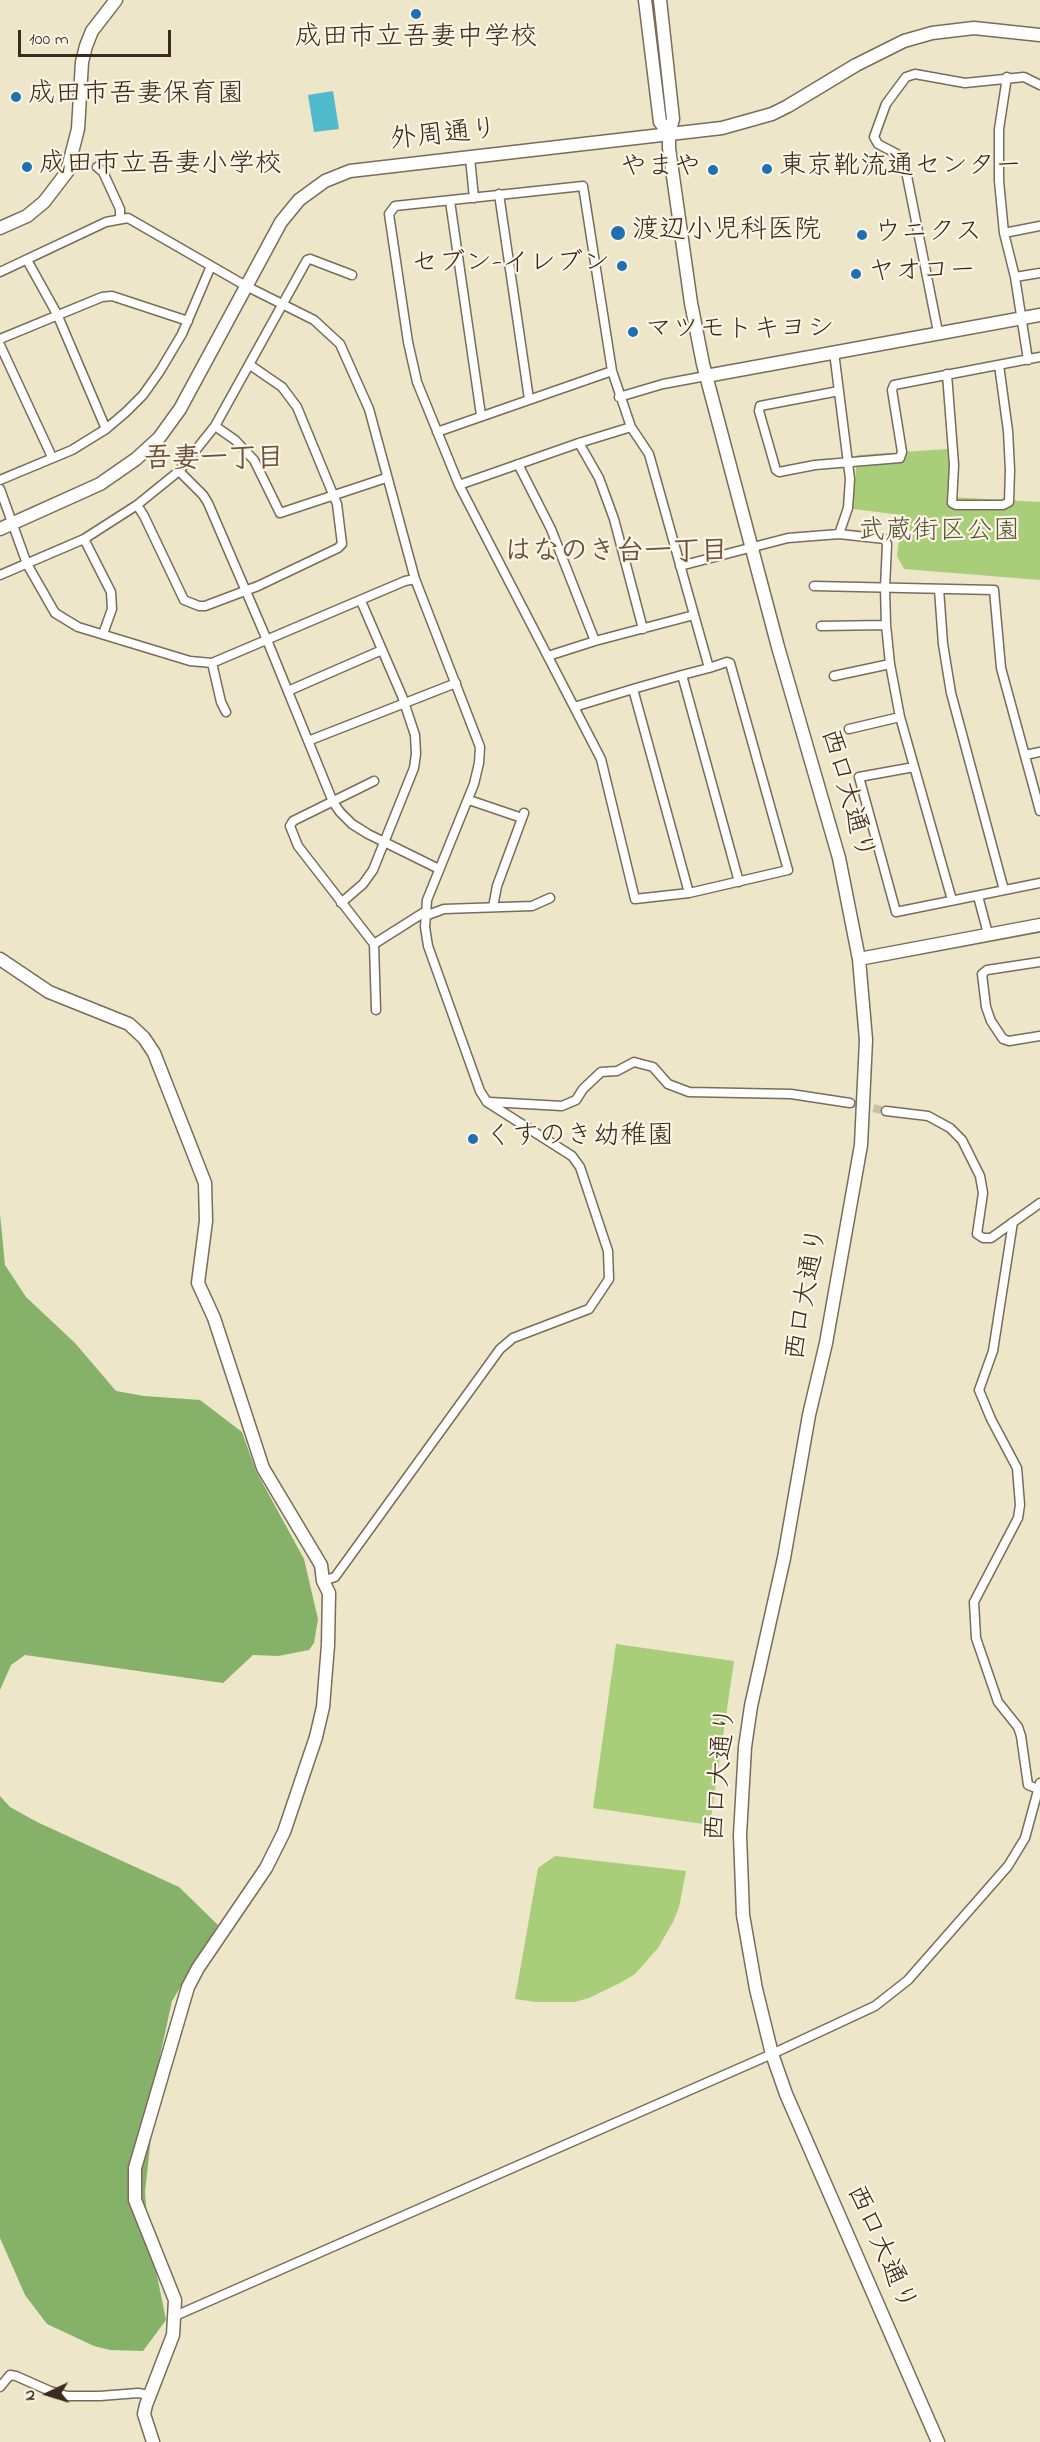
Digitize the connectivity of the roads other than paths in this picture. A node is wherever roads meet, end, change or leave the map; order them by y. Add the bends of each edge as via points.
1 (116, 0) edge
2 (645, 0) edge
3 (660, 0) edge
4 (1040, 34) edge
5 (1008, 77) junction
6 (1040, 85) edge
7 (669, 134) junction
8 (470, 158) junction
9 (97, 167) dead end
10 (499, 194) junction
11 (474, 198) junction
12 (450, 201) junction
13 (120, 218) junction
14 (1040, 226) edge
15 (0, 228) edge
16 (1004, 233) junction
17 (27, 260) junction
18 (211, 266) junction
19 (0, 272) edge
20 (1040, 273) edge
21 (352, 274) dead end
22 (1015, 277) junction
23 (246, 286) junction
24 (283, 306) junction
25 (57, 314) junction
26 (1040, 315) edge
27 (1022, 318) junction
28 (188, 321) junction
29 (938, 332) junction
30 (0, 339) edge
31 (0, 345) edge
32 (834, 352) junction
33 (1040, 357) edge
34 (1028, 360) junction
35 (250, 365) junction
36 (999, 365) junction
37 (612, 370) junction
38 (947, 374) junction
39 (706, 376) junction
40 (839, 391) junction
41 (619, 398) junction
42 (529, 399) junction
43 (481, 415) junction
44 (215, 426) junction
45 (631, 427) junction
46 (106, 429) junction
47 (437, 432) junction
48 (579, 443) junction
49 (52, 457) junction
50 (847, 463) junction
51 (518, 464) junction
52 (179, 471) junction
53 (386, 478) junction
54 (0, 480) edge
55 (459, 485) junction
56 (0, 489) edge
57 (332, 494) junction
58 (137, 505) junction
59 (13, 524) junction
60 (0, 529) edge
61 (839, 534) junction
62 (84, 539) junction
63 (751, 546) junction
64 (27, 564) junction
65 (680, 566) junction
66 (0, 575) edge
67 (415, 579) junction
68 (814, 586) dead end
69 (885, 588) junction
70 (939, 589) junction
71 (245, 590) junction
72 (361, 601) junction
73 (694, 615) junction
74 (886, 625) junction
75 (821, 626) dead end
76 (643, 629) junction
77 (103, 634) junction
78 (267, 640) junction
79 (595, 641) junction
80 (382, 650) junction
81 (548, 656) junction
82 (212, 663) junction
83 (890, 664) junction
84 (709, 668) junction
85 (682, 675) junction
86 (834, 676) dead end
87 (456, 683) junction
88 (633, 689) junction
89 (288, 691) junction
90 (404, 702) junction
91 (574, 707) junction
92 (226, 712) dead end
93 (900, 717) junction
94 (849, 729) dead end
95 (308, 741) junction
96 (1040, 752) edge
97 (1025, 755) junction
98 (914, 767) junction
99 (374, 781) dead end
100 (469, 800) junction
101 (333, 802) junction
102 (1040, 811) edge
103 (384, 842) junction
104 (439, 870) junction
105 (739, 882) junction
106 (1040, 883) edge
107 (1004, 890) junction
108 (689, 893) junction
109 (978, 896) junction
110 (550, 898) dead end
111 (952, 900) junction
112 (340, 903) junction
113 (493, 907) junction
114 (425, 916) junction
115 (1040, 925) edge
116 (988, 934) junction
117 (374, 944) junction
118 (0, 959) edge
119 (859, 959) junction
120 (1040, 962) edge
121 (376, 1011) dead end
122 (1040, 1036) edge
123 (488, 1102) junction
124 (850, 1103) tunnel mouth
125 (886, 1111) tunnel mouth
126 (1040, 1203) edge
127 (1013, 1222) junction
128 (323, 1581) junction
129 (1039, 1786) edge
130 (772, 2054) junction
131 (175, 2316) junction
132 (0, 2387) edge
133 (150, 2396) junction
134 (153, 2442) edge
135 (938, 2442) edge

1 - 15 street via 86,46 78,129 68,172 27,216
2 - 7 street, 西口大通り via 660,122
3 - 7 street, 西口大通り via 673,119
4 - 7 street, 外周通り via 974,28 932,33 873,56 772,114 722,128
5 - 6 street via 1024,77
5 - 16 street via 999,129
5 - 29 street via 965,83 915,74 906,77 886,104 874,137 878,144 897,154 905,166
7 - 8 street, 外周通り
7 - 39 street, 西口大通り via 683,257
8 - 11 street
8 - 23 street, 外周通り via 350,171 325,181 299,200 281,222
9 - 13 street via 120,209
10 - 11 street
10 - 37 street via 580,185 585,189
10 - 42 street
11 - 12 street
12 - 43 street
12 - 47 street via 395,206 389,214 408,342 417,382
13 - 17 street
13 - 18 street via 128,218
14 - 16 street
16 - 22 street
17 - 19 street
17 - 25 street
18 - 23 street
18 - 28 street
20 - 22 street
21 - 24 street via 307,260
22 - 27 street
23 - 24 street
23 - 59 street, 外周通り via 180,409 159,438 100,484
24 - 35 street
24 - 53 street via 314,320 340,344 369,409
25 - 28 street via 112,296
25 - 30 street
25 - 46 street
26 - 27 street
27 - 29 street
27 - 34 street
28 - 46 street via 143,394
29 - 32 street
31 - 49 street
32 - 39 street
32 - 40 street
33 - 34 street
34 - 36 street
35 - 44 street
35 - 57 street via 282,387 294,402
36 - 38 street
36 - 38 street via 1010,470 1009,502 1003,505 952,503 954,465
37 - 41 street
37 - 42 street
38 - 50 street via 894,385 900,458
39 - 41 street
39 - 63 street, 西口大通り
40 - 50 street
40 - 50 street via 764,404 759,411 779,472
41 - 45 street
42 - 43 street
43 - 47 street
44 - 52 street
44 - 57 street via 254,460 280,513
45 - 48 street
45 - 65 street via 649,454
46 - 49 street
47 - 55 street
48 - 51 street
48 - 76 street via 599,478 614,519
49 - 54 street
50 - 61 street via 848,508
51 - 55 street
51 - 79 street via 551,529
52 - 58 street
52 - 71 street via 208,504
53 - 57 street
53 - 67 street
55 - 81 street
56 - 59 street
57 - 71 street via 343,539 338,548
58 - 62 street
58 - 71 street via 187,603 205,606
59 - 60 street, 外周通り
59 - 64 street
61 - 63 street
61 - 69 street via 885,538
62 - 64 street
62 - 77 street via 111,592 112,609
63 - 65 street
63 - 119 street, 西口大通り via 839,858
64 - 66 street
64 - 77 street via 55,613 68,622
65 - 73 street
67 - 72 street
67 - 87 street
68 - 69 street
69 - 70 street
69 - 74 street
70 - 97 street via 994,590 1001,668
70 - 107 street via 951,693
71 - 78 street
72 - 78 street
72 - 80 street
73 - 76 street
73 - 84 street
74 - 75 street
74 - 83 street
76 - 79 street
77 - 82 street via 178,658
78 - 82 street
78 - 89 street
79 - 81 street
80 - 89 street
80 - 90 street
81 - 91 street
82 - 92 street
83 - 86 street
83 - 93 street
84 - 85 street
84 - 105 street via 730,663 788,870
85 - 88 street
85 - 105 street
87 - 90 street
87 - 100 street via 480,747 478,772
88 - 91 street
88 - 108 street
89 - 95 street
90 - 95 street
90 - 103 street via 415,735 416,762
91 - 108 street via 601,759 635,899
93 - 94 street
93 - 98 street
95 - 101 street
96 - 97 street
97 - 102 street
98 - 111 street
98 - 111 street via 859,777 896,912
99 - 101 street
100 - 104 street
100 - 113 street via 523,815
101 - 103 street via 352,824
101 - 112 street via 290,826 298,846
103 - 104 street
103 - 112 street via 368,878
104 - 114 street
105 - 108 street
106 - 107 street
107 - 109 street
109 - 111 street
109 - 116 street
110 - 113 street via 532,906
112 - 117 street
113 - 114 street via 444,909
114 - 117 street via 423,913
114 - 123 street via 428,946 480,1091
115 - 116 street
116 - 119 street
117 - 121 street
118 - 128 street via 49,992 129,1024 154,1053 205,1183 206,1221 198,1283 214,1318 263,1468 315,1552
119 - 130 street, 西口大通り via 866,1040 861,1145 784,1558 751,1706 740,1798 745,1926
120 - 122 street via 982,974 988,1014 1003,1039
123 - 124 street via 562,1106 576,1100 601,1072 617,1071 634,1062 652,1067 668,1084 690,1092 791,1094
123 - 128 street via 572,1156 580,1167 608,1251 609,1279 590,1309 513,1338 500,1348 335,1577
125 - 127 street via 928,1116 963,1140 976,1167 982,1193 977,1234 992,1238
126 - 127 street
127 - 129 street via 993,1351 979,1390 1017,1468 1020,1505 1018,1518 974,1602 976,1638 998,1702 1021,1737 1028,1785
128 - 131 street via 329,1593 328,1645 323,1707 316,1737 284,1832 266,1868 188,1988 135,2168 135,2200 175,2300
129 - 130 street via 1017,1855 908,1980 875,2006
130 - 131 street
130 - 135 street, 西口大通り via 803,2136
131 - 133 street via 173,2335
132 - 133 street via 10,2375 67,2396
133 - 134 street via 144,2414

